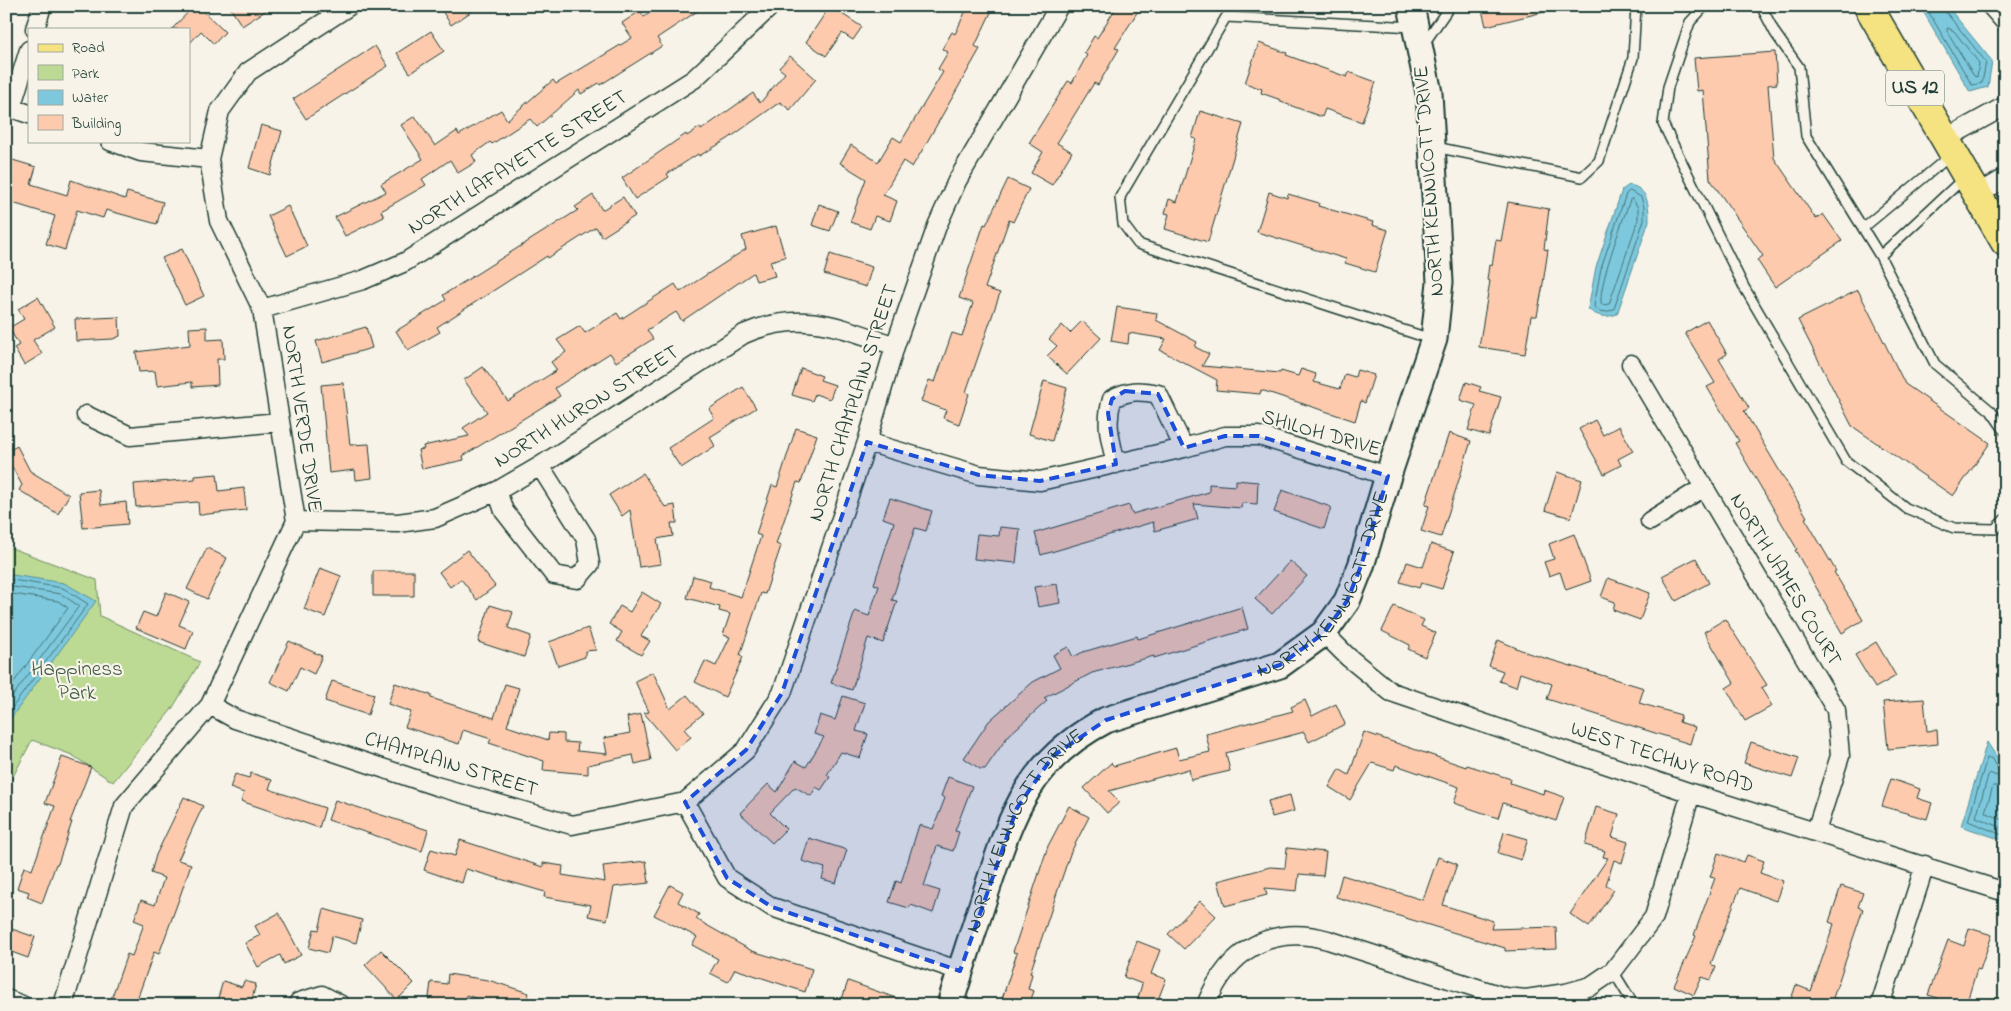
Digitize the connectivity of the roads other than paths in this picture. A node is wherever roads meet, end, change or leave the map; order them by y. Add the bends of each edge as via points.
1 (42, 6) edge
2 (349, 6) edge
3 (771, 6) edge
4 (1059, 6) edge
5 (1450, 6) edge
6 (1636, 6) edge
7 (1706, 6) edge
8 (1761, 6) edge
9 (1868, 6) edge
10 (1991, 6) edge
11 (2005, 22) edge
12 (1416, 27) edge
13 (35, 28) edge
14 (28, 53) edge
15 (2005, 106) edge
16 (9, 107) edge
17 (28, 114) edge
18 (113, 142) edge
19 (1949, 146) junction
20 (1432, 147) junction
21 (209, 159) junction
22 (2005, 178) edge
23 (1972, 186) junction
24 (1863, 228) junction
25 (2005, 242) edge
26 (1880, 256) junction
27 (262, 309) junction
28 (1434, 340) junction
29 (895, 346) junction
30 (1631, 364) dead end
31 (86, 416) dead end
32 (279, 422) junction
33 (2005, 430) edge
34 (867, 442) junction
35 (1184, 448) junction
36 (1116, 464) junction
37 (540, 466) junction
38 (1388, 476) junction
39 (1704, 487) junction
40 (497, 491) junction
41 (2005, 519) edge
42 (296, 521) junction
43 (1650, 521) dead end
44 (1324, 633) junction
45 (210, 705) junction
46 (1691, 793) junction
47 (685, 802) junction
48 (1816, 831) junction
49 (1924, 866) junction
50 (2005, 892) edge
51 (960, 971) junction
52 (1613, 971) junction
53 (6, 999) edge
54 (1568, 999) edge
55 (22, 1005) edge
56 (63, 1005) edge
57 (298, 1005) edge
58 (342, 1005) edge
59 (950, 1005) edge
60 (1206, 1005) edge
61 (1634, 1005) edge
62 (1880, 1005) edge

1 - 13 street
2 - 21 street, NORTH VERDE DRIVE via 248,72 220,111
3 - 27 street, NORTH LAFAYETTE STREET via 694,79 406,262 363,280
4 - 29 street, NORTH CHAMPLAIN STREET via 957,180 925,258
5 - 12 lane
6 - 20 lane via 1633,58 1599,161 1582,177
7 - 41 lane via 1690,22 1668,87 1663,124 1749,295 1846,460 1906,508 1954,528 1995,529
8 - 24 lane via 1774,33 1799,67 1806,136
9 - 19 main road, US 12
10 - 11 street
12 - 20 street, NORTH KENNICOTT DRIVE via 1428,94
12 - 28 lane via 1226,17 1120,197 1123,224 1138,244
14 - 16 street
15 - 19 street
16 - 17 street
18 - 21 street via 141,152
19 - 23 main road, US 12
19 - 24 lane
20 - 28 street, NORTH KENNICOTT DRIVE via 1440,282
21 - 27 street, NORTH VERDE DRIVE via 219,221
22 - 23 street
23 - 25 main road, US 12
23 - 26 lane
24 - 26 lane
26 - 33 lane via 1935,364 1991,411
27 - 32 street, NORTH VERDE DRIVE
28 - 38 street, NORTH KENNICOTT DRIVE
29 - 34 street, NORTH CHAMPLAIN STREET
29 - 37 street, NORTH HURON STREET via 811,321 761,327 744,334
30 - 39 street, NORTH JAMES COURT
31 - 32 street via 130,436
32 - 42 street, NORTH VERDE DRIVE
34 - 36 street, SHILOH DRIVE via 979,475 1040,481
34 - 47 street, NORTH CHAMPLAIN STREET via 782,693 746,750
35 - 36 street, SHILOH DRIVE
35 - 36 street via 1158,394 1125,391 1112,398 1108,413 1107,424
35 - 38 street, SHILOH DRIVE via 1225,436 1259,436
37 - 40 street, NORTH HURON STREET
37 - 40 street via 586,539 590,564 578,579 554,575 504,511
38 - 44 street, NORTH KENNICOTT DRIVE via 1362,566 1347,601
39 - 43 street
39 - 48 street, NORTH JAMES COURT via 1836,710 1840,756
40 - 42 street, NORTH HURON STREET via 435,518 398,523
42 - 45 street, NORTH VERDE DRIVE
44 - 46 street, WEST TECHNY ROAD via 1391,692
44 - 51 street, NORTH KENNICOTT DRIVE via 1280,665 1106,720 1086,730 1059,751 1039,772 1017,808
45 - 47 street, CHAMPLAIN STREET via 235,719 427,783 572,825
45 - 56 street, NORTH VERDE DRIVE via 124,806
46 - 48 street, WEST TECHNY ROAD
46 - 52 street via 1654,917
47 - 51 street via 727,878 772,907
48 - 49 street, WEST TECHNY ROAD
49 - 50 street, WEST TECHNY ROAD
49 - 62 street
51 - 59 street, NORTH KENNICOTT DRIVE
52 - 54 street
52 - 61 lane
53 - 55 street
54 - 60 street via 1505,997 1328,940 1285,934 1248,949 1230,964
57 - 58 street via 322,995

